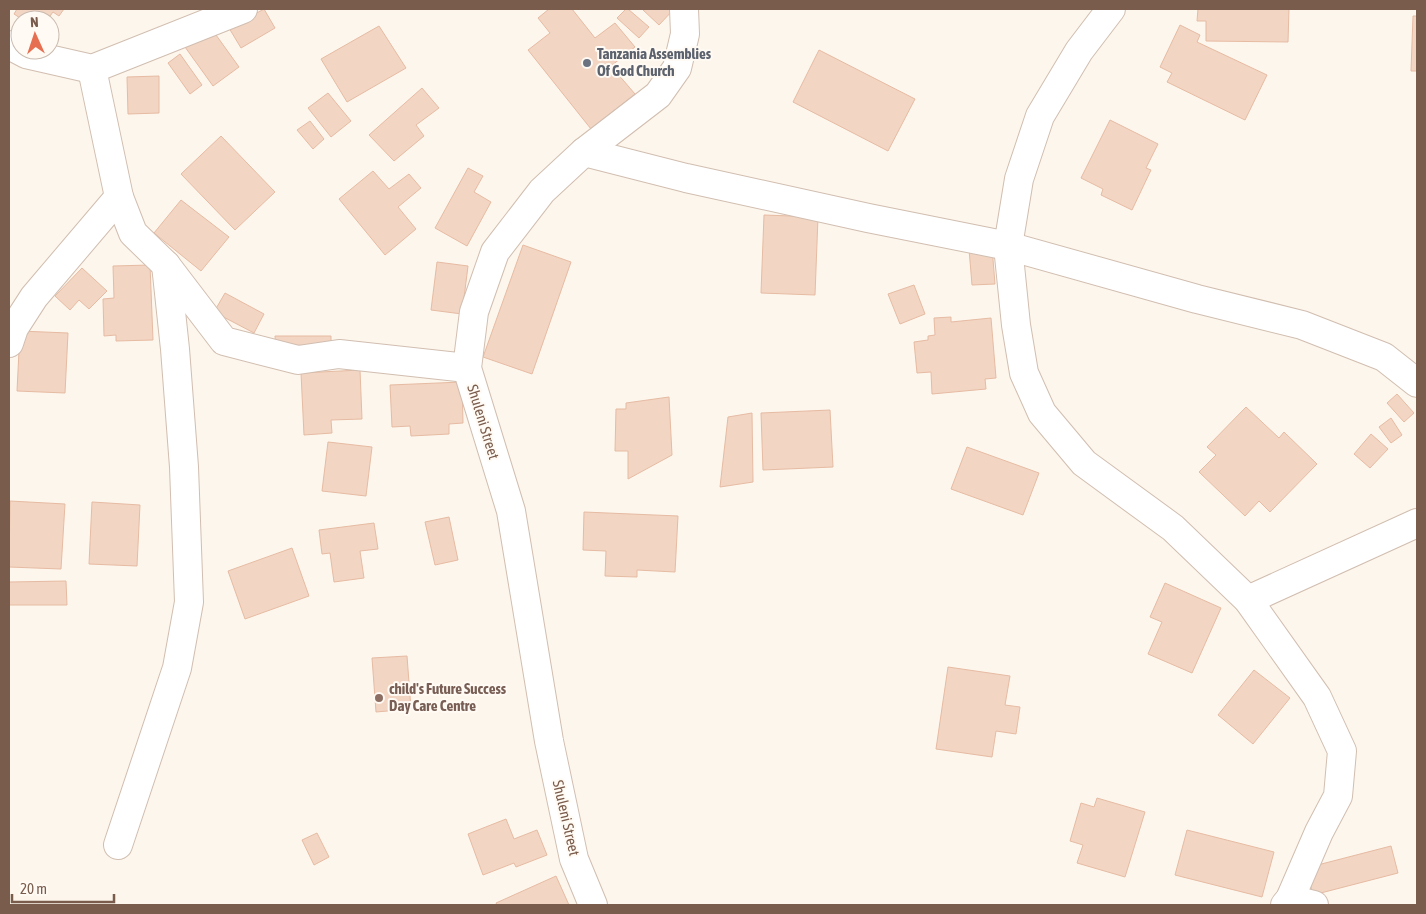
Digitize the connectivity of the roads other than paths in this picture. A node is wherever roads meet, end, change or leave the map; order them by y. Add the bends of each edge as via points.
1 (244, 9) edge
2 (684, 9) edge
3 (1111, 9) edge
4 (9, 45) edge
5 (92, 70) junction
6 (584, 152) junction
7 (119, 198) junction
8 (1008, 246) junction
9 (166, 265) junction
10 (9, 342) edge
11 (467, 368) junction
12 (1417, 383) edge
13 (1417, 523) edge
14 (1248, 600) junction
15 (118, 845) dead end
16 (1296, 903) edge
17 (593, 905) edge

1 - 5 street
2 - 6 street, Shuleni Street via 685,34 677,68 658,95
3 - 8 street via 1079,50 1040,116 1019,178
4 - 5 street via 26,54
5 - 7 street
6 - 8 street via 686,178
6 - 11 street, Shuleni Street via 542,190 495,252 474,312
7 - 9 street via 133,233
7 - 10 street via 34,297
8 - 12 street via 1302,325 1384,356
8 - 14 street via 1024,373 1042,413 1084,463 1173,528
9 - 11 street via 224,341 298,360 339,354
9 - 15 street via 184,467 189,602 177,668
11 - 17 street, Shuleni Street via 511,511 549,742 574,859
13 - 14 street
14 - 16 street via 1317,697 1342,751 1338,796 1319,832

